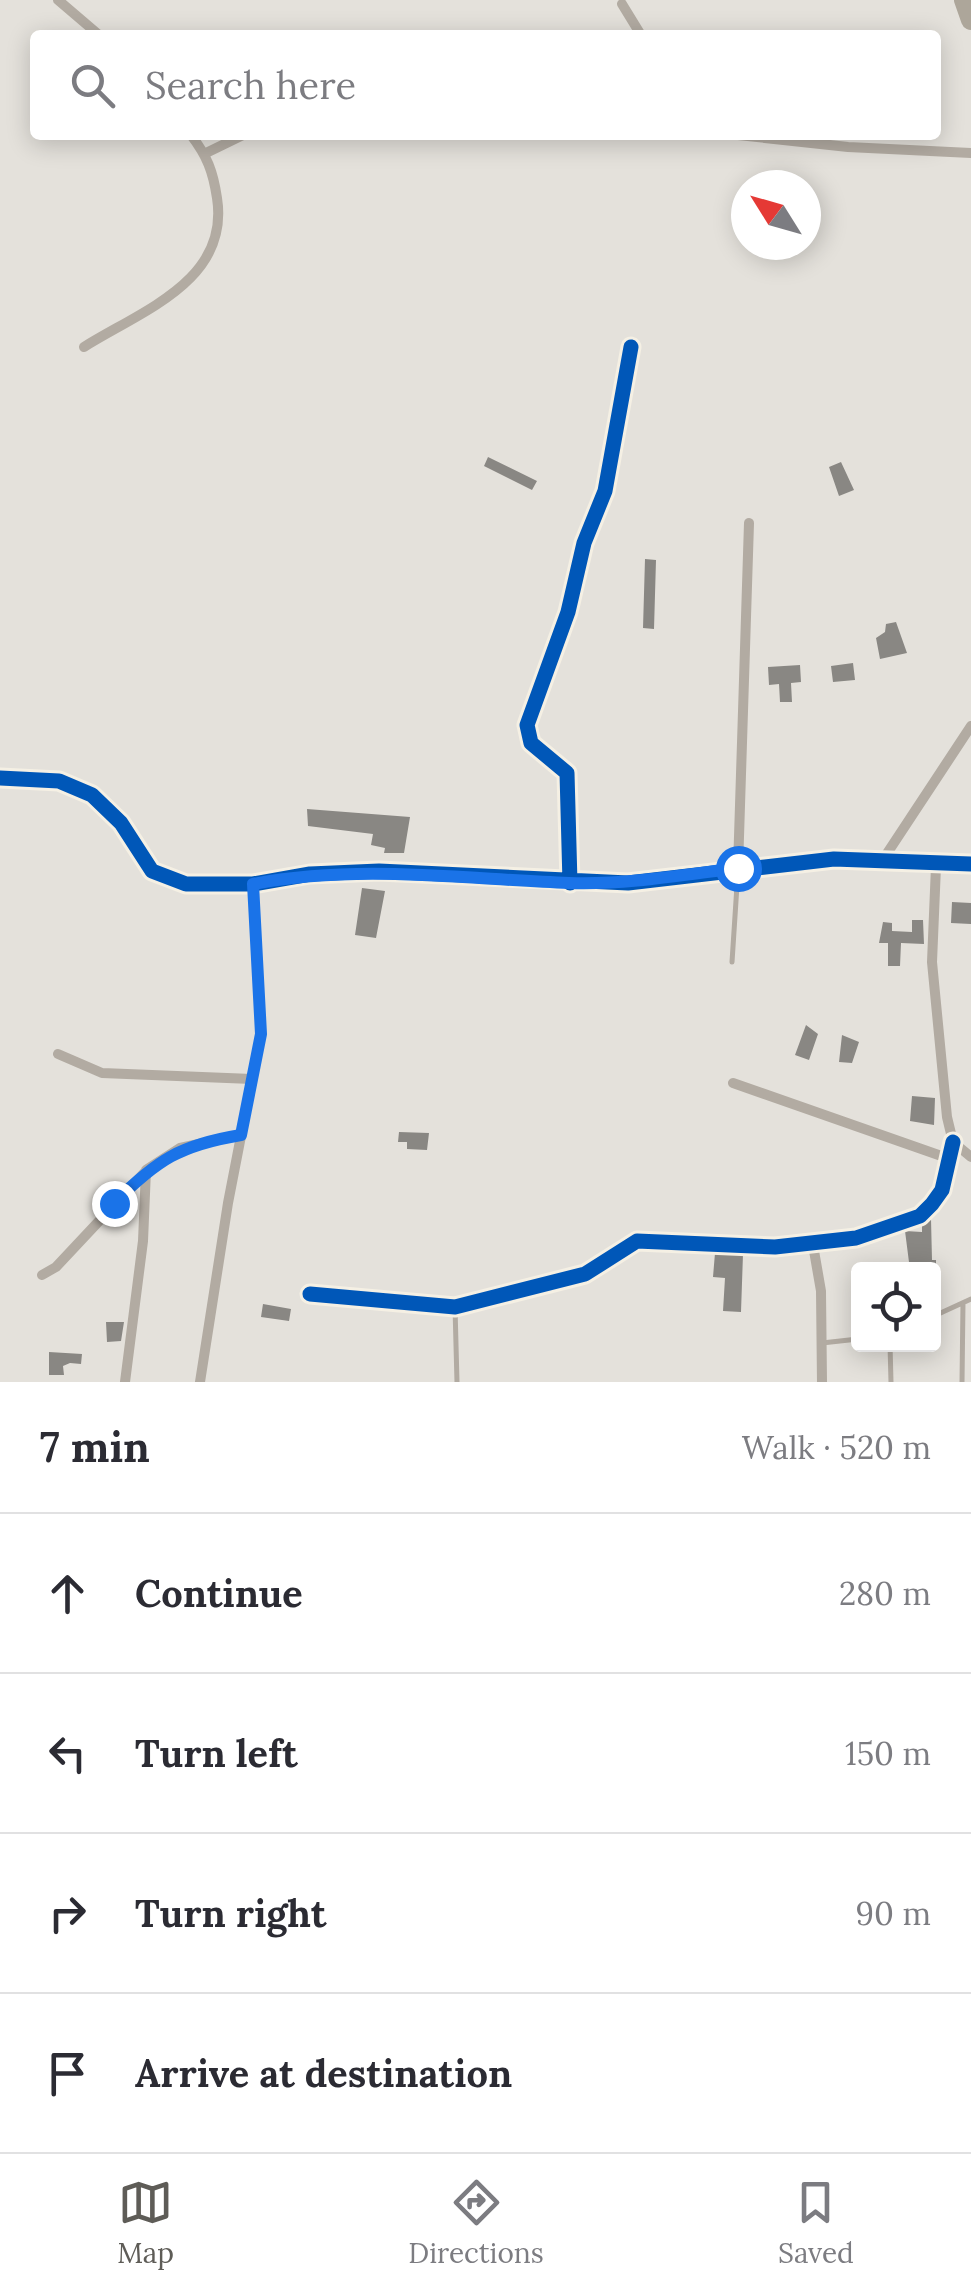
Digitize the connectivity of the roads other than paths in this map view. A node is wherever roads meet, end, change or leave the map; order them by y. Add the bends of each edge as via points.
1 (58, 0) edge
2 (964, 0) edge
3 (622, 4) dead end
4 (971, 20) edge
5 (94, 30) edge
6 (638, 30) edge
7 (195, 140) edge
8 (233, 140) edge
9 (780, 140) edge
10 (971, 152) edge
11 (206, 153) junction
12 (84, 347) dead end
13 (631, 347) dead end
14 (748, 523) dead end
15 (971, 726) edge
16 (0, 778) edge
17 (882, 860) junction
18 (971, 864) edge
19 (936, 866) junction
20 (738, 868) junction
21 (570, 883) junction
22 (253, 884) junction
23 (732, 962) dead end
24 (58, 1054) dead end
25 (252, 1079) junction
26 (733, 1083) dead end
27 (241, 1135) junction
28 (953, 1142) junction
29 (971, 1157) edge
30 (950, 1159) junction
31 (146, 1170) junction
32 (813, 1245) junction
33 (42, 1276) dead end
34 (310, 1294) dead end
35 (971, 1299) edge
36 (964, 1303) junction
37 (455, 1307) junction
38 (941, 1313) edge
39 (851, 1340) edge
40 (822, 1343) junction
41 (890, 1352) edge
42 (125, 1382) edge
43 (200, 1382) edge
44 (457, 1382) edge
45 (822, 1382) edge
46 (891, 1382) edge
47 (962, 1382) edge

1 - 5 street
2 - 4 highway
3 - 6 street
7 - 11 street
8 - 11 street
9 - 10 street
11 - 12 street via 219,211 213,247 178,291
13 - 21 street via 606,490 526,726 532,743 568,774
14 - 20 street
15 - 17 street
16 - 22 street via 60,781 92,795 162,878
17 - 19 street
17 - 20 street
18 - 19 street
19 - 28 street via 932,962
20 - 21 street via 628,883
20 - 23 lane
21 - 22 street via 378,871
22 - 25 street via 261,1034
24 - 25 street via 102,1073
25 - 27 street
26 - 30 street
27 - 31 street via 180,1148
27 - 43 street
28 - 29 street
28 - 30 street
30 - 32 street via 942,1190 920,1216
31 - 33 street
31 - 42 street via 144,1241
32 - 37 street via 636,1242 585,1274
32 - 40 street
34 - 37 street
35 - 36 lane
36 - 38 lane
36 - 47 lane
37 - 44 lane
39 - 40 lane
40 - 45 street
41 - 46 lane

